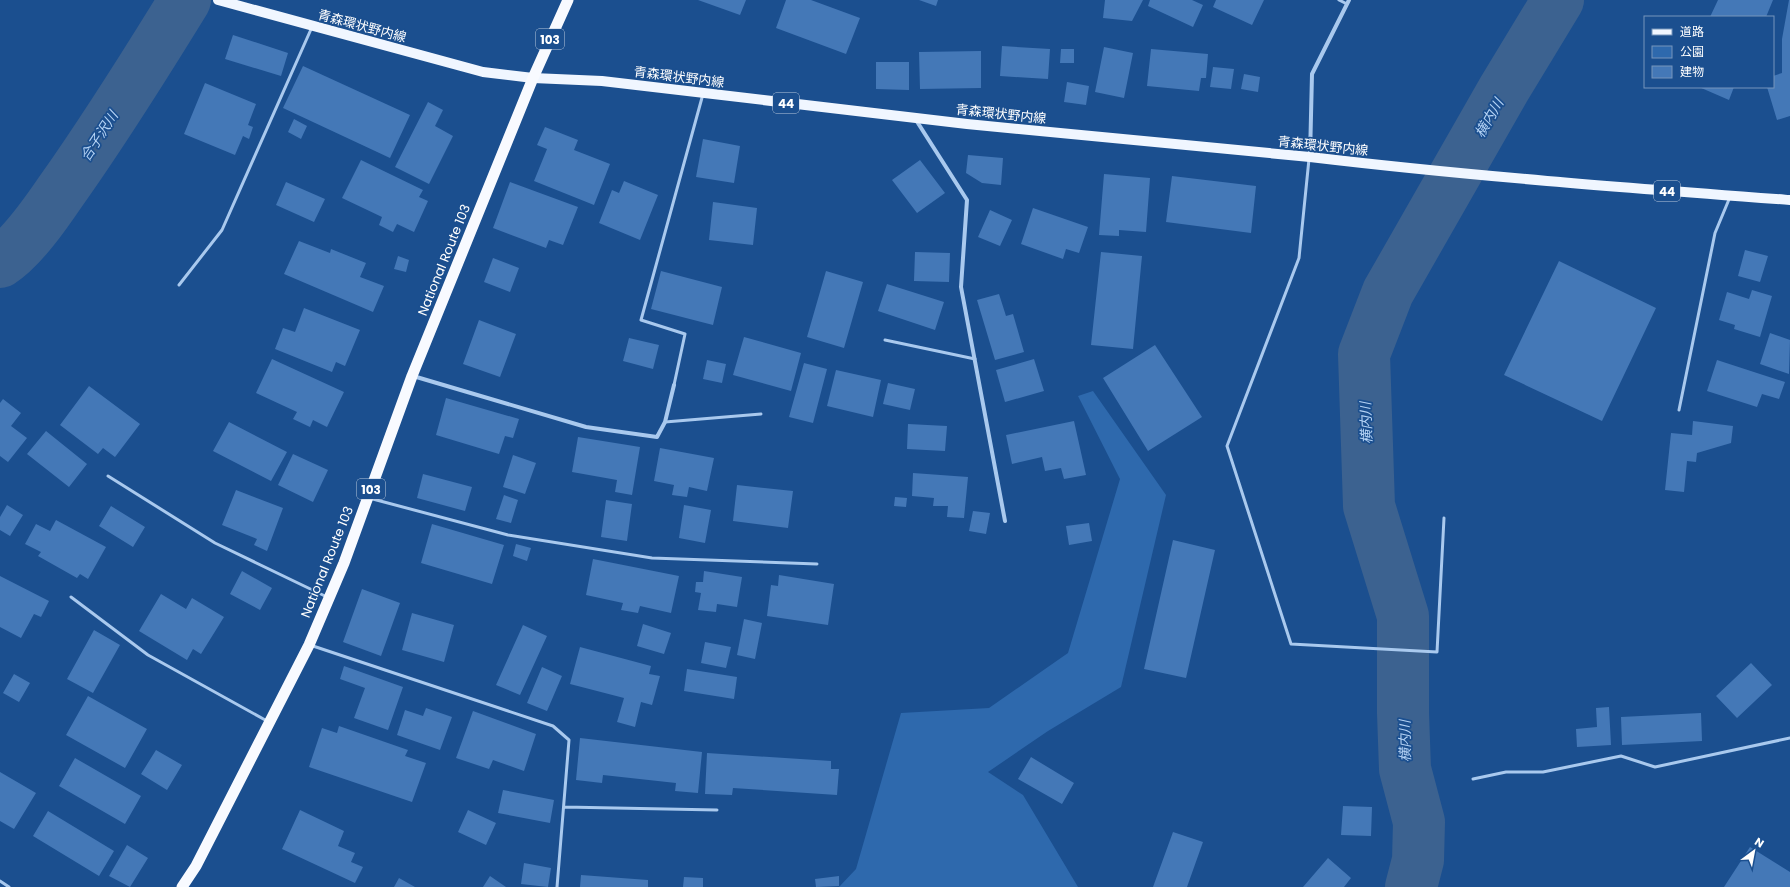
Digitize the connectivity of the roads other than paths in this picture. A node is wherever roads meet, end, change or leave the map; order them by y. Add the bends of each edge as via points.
1 (218, 0) edge
2 (568, 0) edge
3 (1339, 0) edge
4 (1348, 2) edge
5 (312, 26) junction
6 (533, 78) junction
7 (703, 93) junction
8 (915, 118) junction
9 (1310, 157) junction
10 (1730, 196) junction
11 (1790, 200) edge
12 (179, 285) dead end
13 (885, 340) dead end
14 (975, 359) junction
15 (412, 376) junction
16 (674, 385) joint
17 (1679, 410) dead end
18 (761, 414) dead end
19 (665, 422) junction
20 (108, 476) dead end
21 (368, 498) junction
22 (1444, 518) dead end
23 (1006, 521) dead end
24 (817, 564) dead end
25 (71, 598) dead end
26 (328, 598) junction
27 (309, 645) junction
28 (270, 722) junction
29 (1790, 738) edge
30 (1473, 779) dead end
31 (564, 806) junction
32 (717, 810) dead end
33 (0, 881) edge
34 (9, 887) edge
35 (182, 887) edge
36 (558, 887) edge

1 - 5 main road, 青森環状野内線 / 44
2 - 6 highway, 103
3 - 4 lane
4 - 9 street via 1312,74
5 - 6 main road, 青森環状野内線 / 44 via 483,72
5 - 12 lane via 222,230
6 - 7 main road, 青森環状野内線 / 44 via 602,81
6 - 15 highway, National Route 103 / 103
7 - 8 main road, 青森環状野内線 / 44
7 - 16 lane via 641,320 685,334
8 - 9 main road, 青森環状野内線 / 44
8 - 14 street via 967,200 961,287
9 - 10 main road, 青森環状野内線 / 44 via 1545,181
9 - 22 lane via 1299,258 1226,446 1290,644 1437,652
10 - 11 main road, 青森環状野内線 / 44
10 - 17 lane via 1715,233
13 - 14 lane
14 - 23 street
15 - 19 street via 586,427 657,438
15 - 21 highway, National Route 103 / 103
16 - 19 street
18 - 19 lane
20 - 26 lane via 215,543
21 - 24 lane via 508,535 652,558
21 - 26 highway, National Route 103 / 103
25 - 28 lane via 148,656
26 - 27 highway, National Route 103 / 103
27 - 28 highway, National Route 103 / 103
27 - 31 lane via 553,726 569,740
28 - 35 highway, National Route 103 / 103 via 196,866
29 - 30 lane via 1655,767 1621,756 1543,772 1506,772
31 - 32 lane
31 - 36 lane
33 - 34 lane

